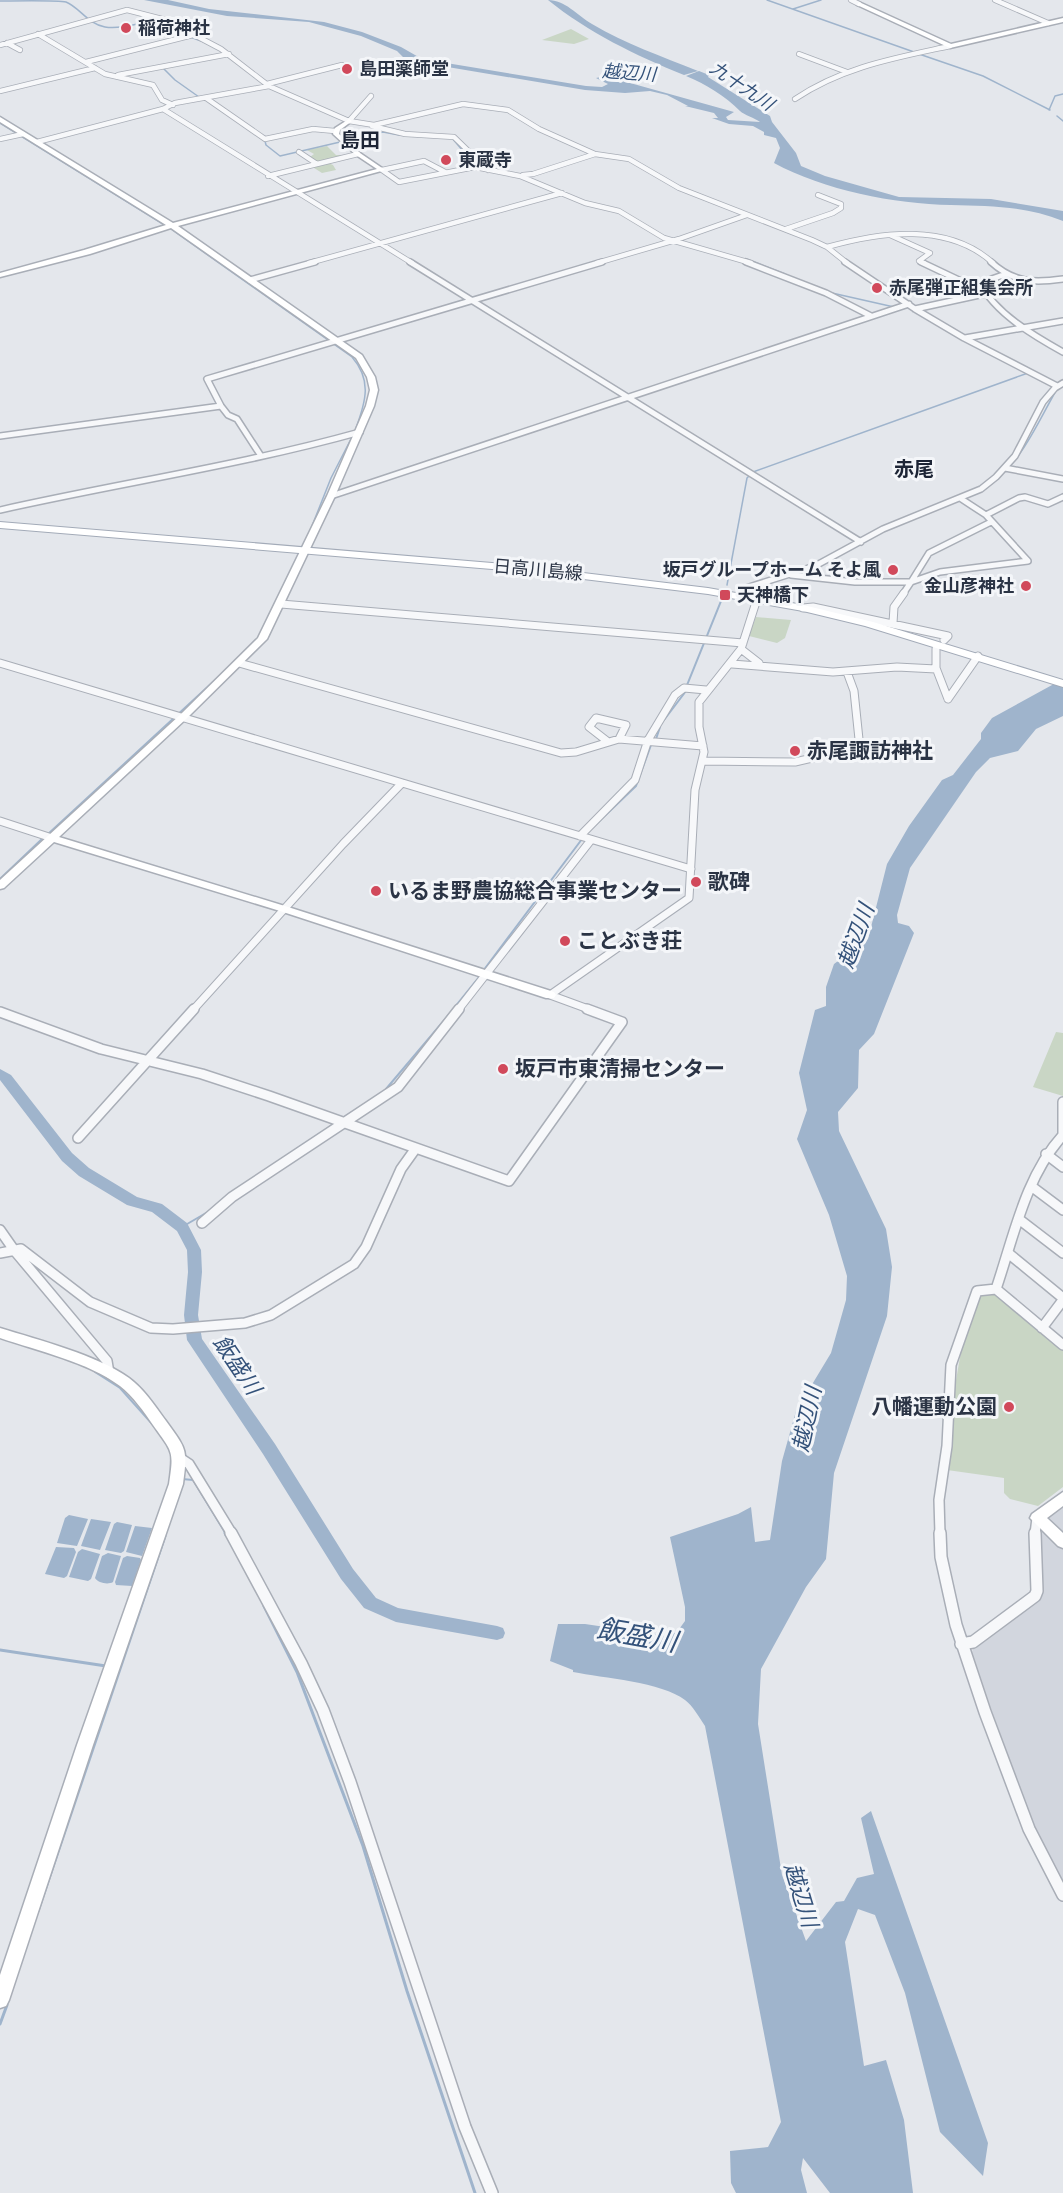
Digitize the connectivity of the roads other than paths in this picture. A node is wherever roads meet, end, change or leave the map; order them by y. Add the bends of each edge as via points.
1 (851, 0) edge
2 (995, 0) edge
3 (859, 4) joint
4 (1063, 20) edge
5 (1048, 23) junction
6 (38, 34) junction
7 (193, 35) junction
8 (6, 43) junction
9 (0, 45) edge
10 (950, 46) junction
11 (20, 50) dead end
12 (229, 54) junction
13 (799, 54) dead end
14 (86, 62) junction
15 (342, 65) dead end
16 (96, 68) junction
17 (847, 72) junction
18 (113, 76) junction
19 (268, 85) junction
20 (0, 91) edge
21 (370, 96) dead end
22 (206, 98) junction
23 (795, 99) dead end
24 (172, 105) junction
25 (163, 109) junction
26 (0, 120) edge
27 (349, 121) junction
28 (371, 125) junction
29 (335, 131) junction
30 (23, 134) junction
31 (0, 140) edge
32 (37, 142) junction
33 (299, 152) dead end
34 (358, 154) junction
35 (595, 154) junction
36 (317, 164) junction
37 (382, 170) junction
38 (488, 170) junction
39 (446, 172) junction
40 (268, 176) junction
41 (520, 176) junction
42 (296, 192) junction
43 (562, 193) junction
44 (818, 195) dead end
45 (747, 215) junction
46 (172, 225) junction
47 (786, 229) junction
48 (889, 234) junction
49 (673, 241) junction
50 (379, 244) junction
51 (827, 247) junction
52 (1006, 274) junction
53 (0, 275) edge
54 (1063, 279) edge
55 (250, 280) junction
56 (979, 284) junction
57 (984, 294) junction
58 (473, 300) junction
59 (909, 304) junction
60 (915, 309) junction
61 (871, 316) junction
62 (1063, 321) edge
63 (1025, 327) junction
64 (964, 338) junction
65 (333, 342) junction
66 (1063, 352) edge
67 (1060, 385) edge
68 (627, 397) junction
69 (221, 406) junction
70 (360, 432) junction
71 (0, 436) edge
72 (261, 456) junction
73 (1007, 468) junction
74 (1063, 478) edge
75 (331, 496) junction
76 (960, 498) junction
77 (1063, 498) edge
78 (0, 510) edge
79 (986, 515) junction
80 (991, 522) junction
81 (0, 525) edge
82 (861, 542) junction
83 (306, 550) junction
84 (788, 574) junction
85 (911, 582) junction
86 (743, 596) junction
87 (758, 599) junction
88 (281, 604) junction
89 (803, 608) junction
90 (893, 623) junction
91 (944, 640) dead end
92 (742, 646) junction
93 (936, 649) dead end
94 (983, 657) junction
95 (0, 663) edge
96 (239, 663) junction
97 (732, 663) junction
98 (766, 666) junction
99 (936, 669) junction
100 (848, 672) junction
101 (1063, 684) edge
102 (706, 690) junction
103 (179, 716) junction
104 (619, 739) junction
105 (648, 740) junction
106 (607, 741) junction
107 (703, 746) junction
108 (860, 749) junction
109 (878, 749) dead end
110 (703, 761) junction
111 (402, 783) junction
112 (0, 821) edge
113 (580, 836) junction
114 (48, 837) junction
115 (591, 840) junction
116 (691, 869) junction
117 (0, 886) edge
118 (284, 909) junction
119 (486, 974) junction
120 (550, 995) junction
121 (0, 1012) edge
122 (150, 1060) junction
123 (1063, 1102) edge
124 (343, 1122) junction
125 (1063, 1128) edge
126 (78, 1138) dead end
127 (416, 1148) junction
128 (1046, 1154) junction
129 (1063, 1167) edge
130 (1031, 1186) junction
131 (1063, 1210) edge
132 (1020, 1220) junction
133 (202, 1223) dead end
134 (0, 1230) edge
135 (14, 1250) junction
136 (0, 1253) edge
137 (1008, 1253) junction
138 (1063, 1253) edge
139 (996, 1289) junction
140 (1063, 1299) edge
141 (1042, 1328) junction
142 (0, 1333) edge
143 (1063, 1345) edge
144 (109, 1373) junction
145 (180, 1458) junction
146 (1063, 1498) edge
147 (1037, 1518) junction
148 (1063, 1542) edge
149 (961, 1644) junction
150 (1063, 1895) edge
151 (0, 2000) edge
152 (492, 2193) edge

1 - 3 street
2 - 5 street
3 - 10 street
4 - 5 street
5 - 10 street
6 - 7 street via 127,10 166,20
6 - 8 street
6 - 14 street
7 - 12 street
7 - 14 street
8 - 9 street
8 - 11 street
10 - 17 street
12 - 18 street
12 - 19 street
13 - 17 street
14 - 16 street
15 - 19 street
16 - 18 street
16 - 20 street
17 - 23 street via 823,81
18 - 24 street via 151,84 162,100
19 - 22 street
19 - 27 street
21 - 27 street
22 - 24 street
22 - 29 street via 265,140 314,129
24 - 25 street
25 - 32 street
25 - 40 street
26 - 30 street
27 - 28 street
27 - 29 street
28 - 35 street via 466,104 514,112 534,127
28 - 38 street via 405,134 454,137
29 - 34 street
30 - 31 street
30 - 32 street
32 - 46 street
33 - 36 street
34 - 36 street
34 - 37 street
35 - 41 street
35 - 45 street via 629,159 668,183
36 - 40 street
37 - 39 street via 424,161
37 - 39 street via 399,182
37 - 42 street
38 - 39 street via 476,167
38 - 41 street
40 - 42 street
41 - 43 street
42 - 46 street
42 - 50 street
43 - 49 street via 619,211
43 - 50 street
44 - 47 street via 841,208
45 - 47 street
45 - 49 street
46 - 53 street
46 - 55 street
47 - 51 street
48 - 51 street
48 - 52 street via 910,232 944,239 983,255
48 - 56 street via 930,253 919,261 961,281
49 - 58 street
49 - 61 street via 760,266
50 - 55 street
50 - 58 street
51 - 59 street
52 - 54 street via 1030,284
52 - 56 street
55 - 65 street
56 - 57 street
57 - 60 street
57 - 63 street
58 - 65 street
58 - 68 street
59 - 60 street
59 - 61 street
60 - 64 street
61 - 68 street
62 - 63 street
63 - 64 street
63 - 66 street
64 - 67 street
65 - 69 street via 207,379
65 - 70 street via 359,357 371,377 374,390
67 - 73 street via 1038,411
68 - 75 street
68 - 82 street
69 - 71 street
69 - 72 street via 237,419
70 - 72 street
70 - 75 street
72 - 78 street
73 - 74 street
73 - 76 street
75 - 83 street
76 - 79 street
76 - 82 street via 890,525
77 - 79 street via 1048,504 1019,498
79 - 80 street
80 - 85 street via 929,553
80 - 85 street via 1028,561 940,572
81 - 83 main road, 日高川島線
82 - 84 street via 823,563
83 - 86 main road, 日高川島線 via 597,575
83 - 88 street
84 - 85 street via 855,582
84 - 86 street via 746,588
85 - 90 street via 894,608
86 - 87 main road, 日高川島線
87 - 89 main road, 日高川島線
87 - 92 street
88 - 92 street
88 - 96 street via 262,639
89 - 90 street
89 - 94 main road, 日高川島線
90 - 91 street via 948,636
92 - 97 street
92 - 98 street via 751,659
93 - 99 street
94 - 99 street via 948,699
94 - 101 main road, 日高川島線
95 - 103 street
96 - 103 street
96 - 106 street via 561,753
97 - 98 street
97 - 102 street
98 - 100 street
99 - 100 street via 897,667
100 - 108 street via 854,691
102 - 105 street via 680,690
102 - 107 street via 699,702
103 - 111 street
103 - 114 street
104 - 105 street
104 - 106 street
104 - 106 street via 626,725 596,718 589,727
105 - 107 street
105 - 113 street via 635,780
107 - 110 street
108 - 109 street
108 - 110 street via 795,762
110 - 116 street via 695,790
111 - 113 street
111 - 118 street
112 - 114 street
113 - 115 street
114 - 117 street
114 - 118 street
115 - 116 street
115 - 119 street
116 - 120 street via 689,898
118 - 119 street
118 - 122 street
119 - 120 street
119 - 124 street via 398,1087
120 - 127 street via 622,1022 513,1178 509,1181
121 - 122 street via 102,1049
122 - 124 street
122 - 126 street
123 - 125 street
124 - 127 street
124 - 133 street via 232,1197
125 - 128 street via 1063,1135
127 - 135 street via 354,1264 271,1315 245,1323 152,1328 90,1302 21,1249
128 - 129 street
128 - 130 street
130 - 131 street
130 - 132 street
132 - 137 street
132 - 138 street
134 - 135 street
135 - 136 street
135 - 144 street via 107,1361
137 - 139 street
137 - 140 street
139 - 141 street
139 - 149 street via 977,1291 951,1365 938,1523 945,1577
140 - 141 street
141 - 143 street
142 - 144 street
144 - 145 street via 126,1383 149,1408 173,1439
145 - 151 street via 177,1484
145 - 152 street via 189,1464 224,1518 302,1663 322,1710 350,1782 465,2127
146 - 147 street
147 - 148 street
147 - 149 street via 1035,1596 973,1641
149 - 150 street via 1029,1830

